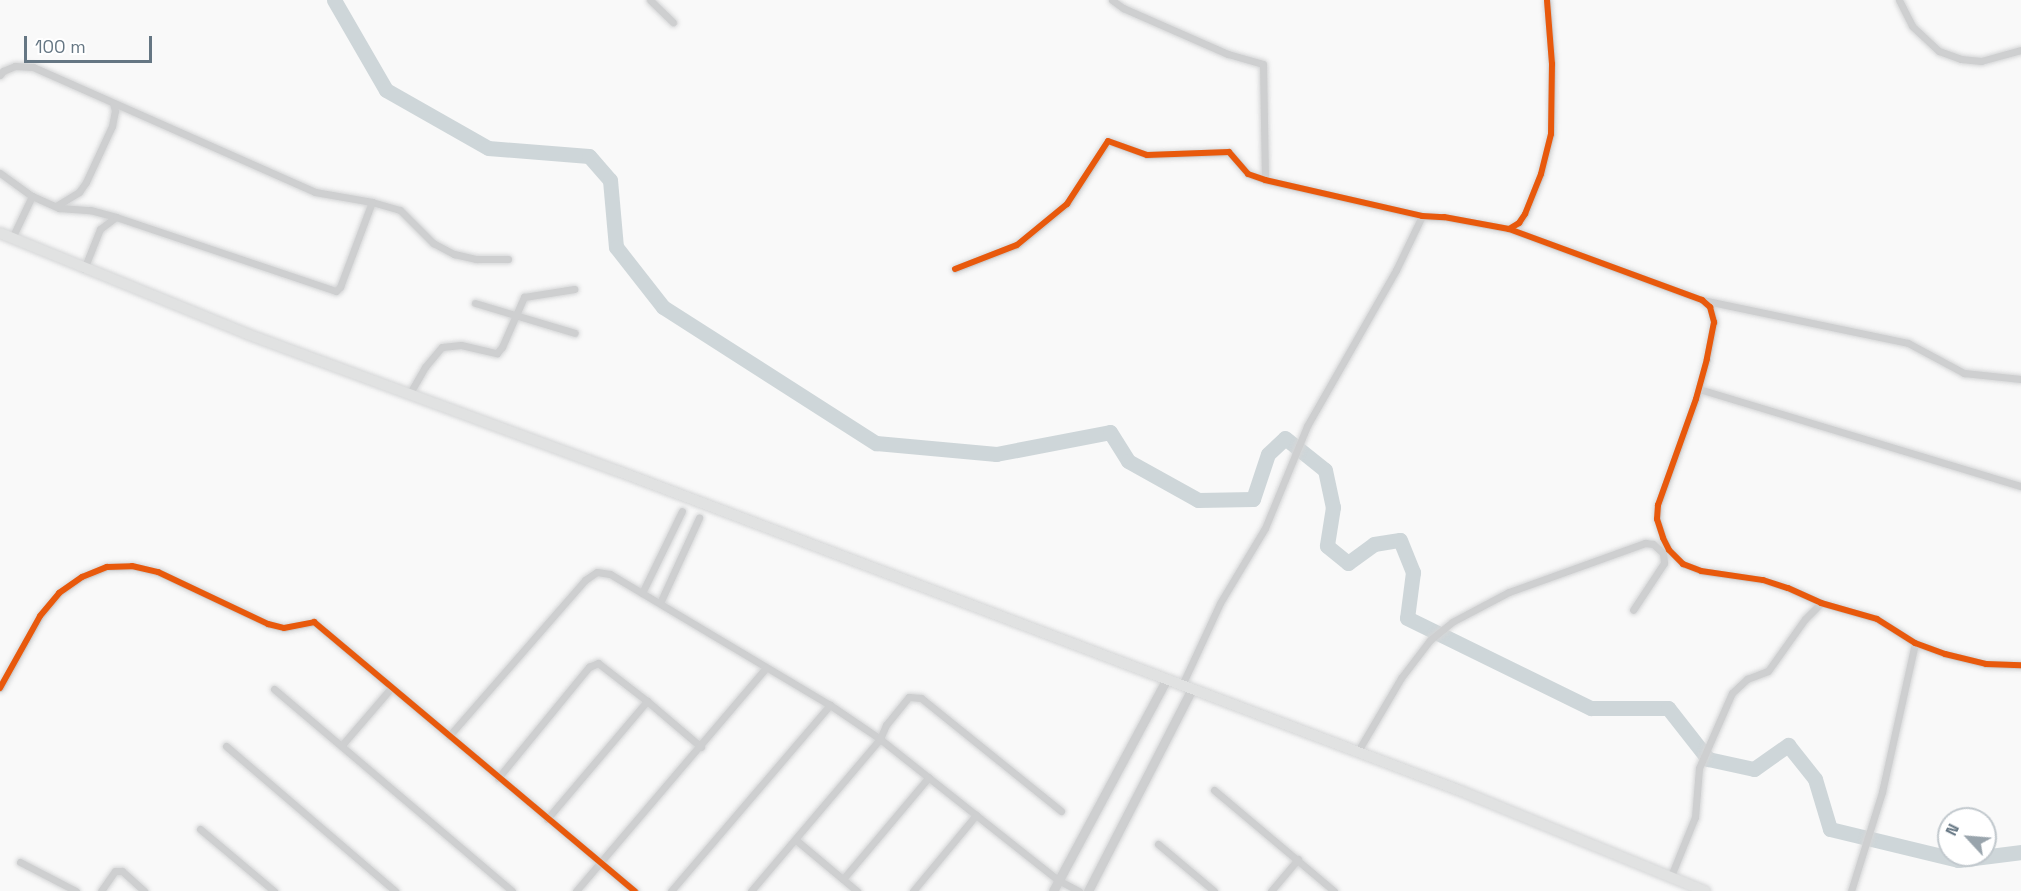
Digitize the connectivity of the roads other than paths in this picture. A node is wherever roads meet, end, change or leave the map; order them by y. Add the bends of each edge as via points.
1 (650, 0) edge
2 (1112, 0) edge
3 (1547, 0) edge
4 (1899, 0) edge
5 (673, 22) dead end
6 (2021, 50) edge
7 (0, 75) edge
8 (113, 103) junction
9 (0, 173) edge
10 (1265, 180) junction
11 (32, 196) junction
12 (372, 202) junction
13 (56, 206) junction
14 (1422, 216) junction
15 (116, 217) junction
16 (1509, 230) junction
17 (0, 233) edge
18 (12, 238) junction
19 (508, 259) dead end
20 (84, 269) junction
21 (955, 269) dead end
22 (574, 290) dead end
23 (1702, 300) junction
24 (475, 303) dead end
25 (515, 314) junction
26 (575, 333) dead end
27 (2021, 379) edge
28 (1699, 388) junction
29 (410, 393) junction
30 (2021, 486) edge
31 (682, 511) dead end
32 (699, 518) dead end
33 (642, 593) junction
34 (660, 603) junction
35 (1821, 603) junction
36 (1633, 610) dead end
37 (1915, 643) junction
38 (2021, 664) edge
39 (766, 668) junction
40 (1166, 680) junction
41 (1187, 687) junction
42 (0, 688) edge
43 (391, 688) junction
44 (274, 689) dead end
45 (647, 700) junction
46 (830, 705) junction
47 (449, 736) junction
48 (880, 739) junction
49 (342, 745) junction
50 (226, 746) dead end
51 (701, 747) junction
52 (1358, 751) junction
53 (929, 777) junction
54 (498, 778) junction
55 (1214, 790) dead end
56 (1061, 811) dead end
57 (976, 815) junction
58 (547, 819) junction
59 (200, 829) dead end
60 (796, 840) junction
61 (1158, 844) dead end
62 (1298, 859) junction
63 (20, 862) dead end
64 (601, 862) junction
65 (1671, 876) junction
66 (843, 879) junction
67 (1058, 880) junction
68 (76, 891) edge
69 (101, 891) edge
70 (144, 891) edge
71 (274, 891) edge
72 (395, 891) edge
73 (512, 891) edge
74 (576, 891) edge
75 (635, 891) edge
76 (671, 891) edge
77 (751, 891) edge
78 (857, 891) edge
79 (913, 891) edge
80 (1053, 891) edge
81 (1079, 891) edge
82 (1088, 891) edge
83 (1214, 891) edge
84 (1271, 891) edge
85 (1334, 891) edge
86 (1705, 891) edge
87 (1851, 891) edge

1 - 5 street
2 - 10 street via 1228,54 1263,64
3 - 16 street via 1552,64 1551,134 1529,206 1519,223
4 - 6 street via 1912,26 1939,51 1981,61
7 - 8 street via 15,66 33,67
8 - 12 street via 315,192
8 - 13 street via 112,126 86,182 79,192
9 - 11 street
10 - 14 street
10 - 21 street via 1248,174 1229,152 1147,155 1108,141 1067,204 1017,245
11 - 13 street
11 - 18 street
12 - 15 street via 336,291
12 - 19 street via 400,210 433,243 454,254
13 - 15 street
14 - 16 street
14 - 41 street via 1396,270 1307,426 1264,528 1220,603
15 - 20 street via 100,229
16 - 23 street
17 - 18 main road
18 - 20 main road
20 - 29 main road
22 - 25 street via 529,294
23 - 27 street via 1908,343 1964,373
23 - 28 street via 1710,307 1714,322
24 - 25 street
25 - 26 street
25 - 29 street via 497,353 461,345 442,347
28 - 30 street
28 - 35 street via 1658,505 1657,519 1669,550 1683,564 1701,571 1763,580
29 - 40 main road
31 - 33 street
32 - 34 street
33 - 34 street
33 - 47 street via 610,574 597,572 585,580
34 - 39 street
35 - 37 street via 1877,619
35 - 65 street via 1805,618 1768,670 1747,679 1732,693 1699,768 1695,817
36 - 52 street via 1664,563 1663,553 1653,544 1645,543 1509,592 1452,622 1430,640 1401,678
37 - 38 street via 1971,661
37 - 87 street via 1882,792
39 - 46 street
39 - 51 street
40 - 41 main road
40 - 67 street
41 - 52 main road
41 - 82 street
42 - 43 street via 40,616 59,593 82,577 107,567 132,566 158,572 268,624 284,628 314,622
43 - 47 street
43 - 49 street
44 - 49 street
45 - 51 street
45 - 54 street via 603,664 593,664
45 - 58 street
46 - 48 street
46 - 76 street
47 - 54 street
48 - 53 street
48 - 56 street via 885,725 902,703 909,697 921,698
48 - 60 street
49 - 73 street
50 - 72 street
51 - 64 street
52 - 65 main road
53 - 57 street
53 - 66 street
54 - 58 street
55 - 62 street
57 - 67 street
57 - 79 street
58 - 64 street
59 - 71 street
60 - 66 street
60 - 77 street
61 - 83 street
62 - 84 street
62 - 85 street
63 - 68 street
64 - 74 street
64 - 75 street
65 - 86 main road
66 - 78 street
67 - 80 street
67 - 81 street
69 - 70 street via 115,871 122,871

